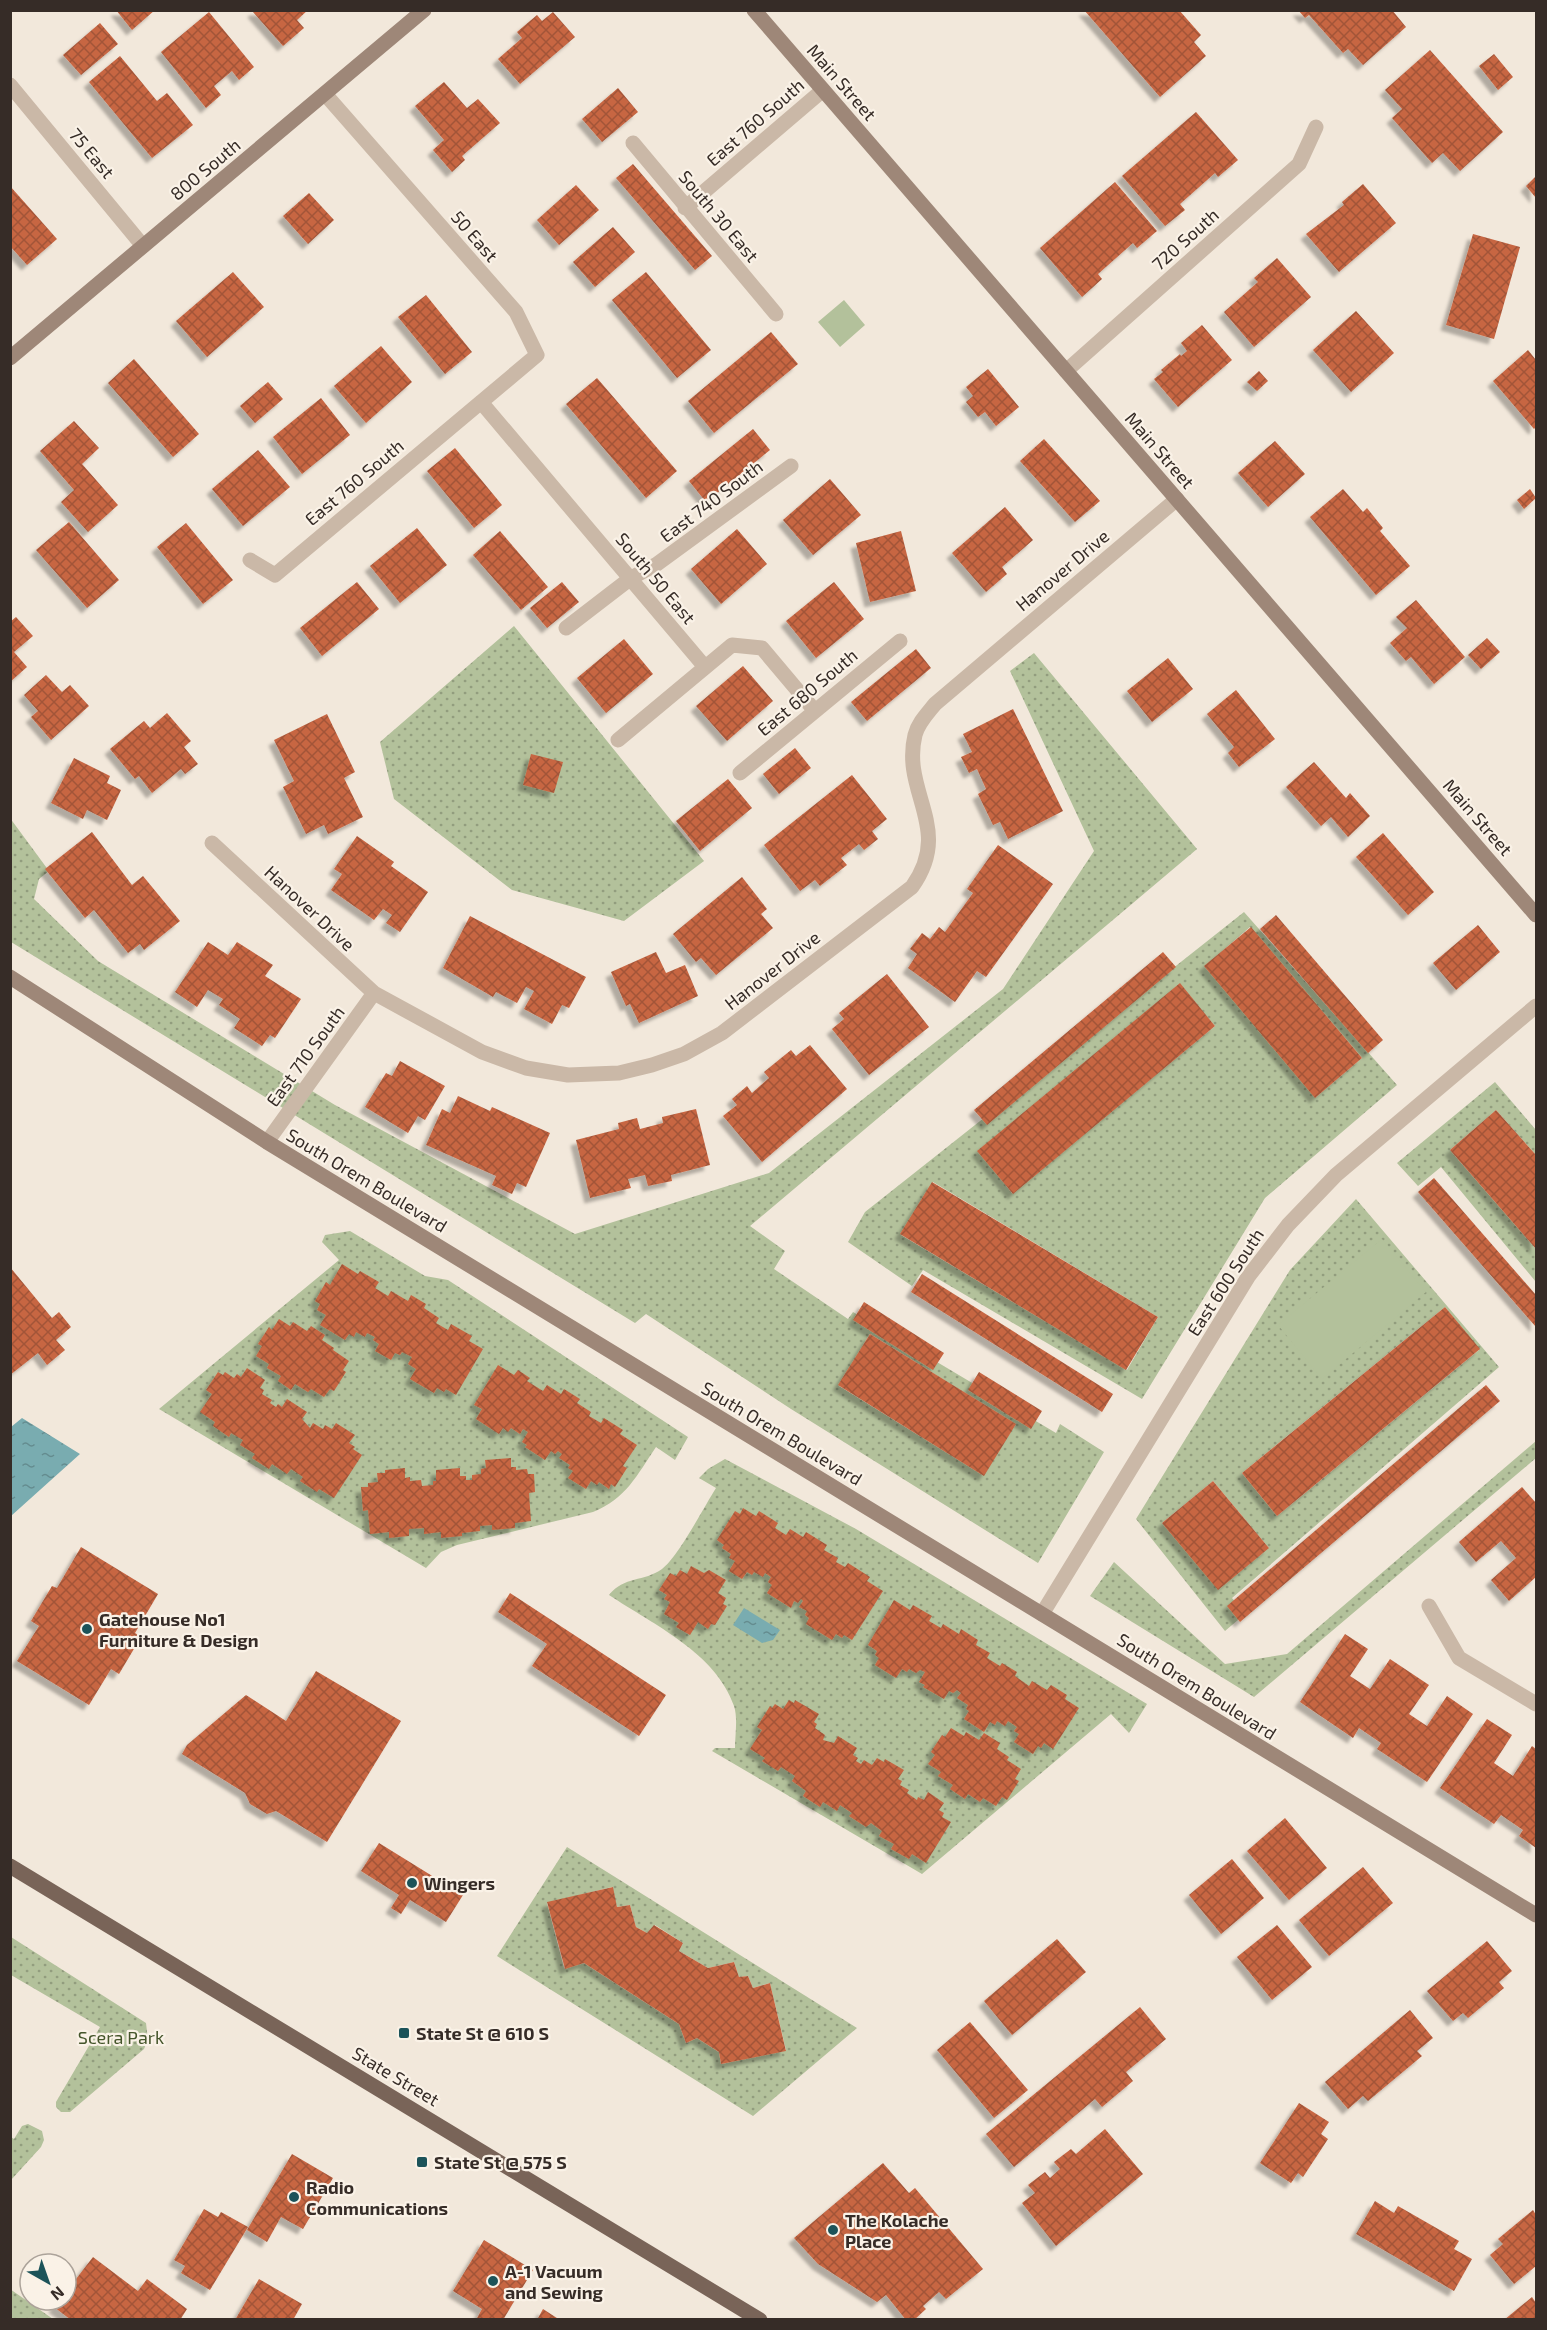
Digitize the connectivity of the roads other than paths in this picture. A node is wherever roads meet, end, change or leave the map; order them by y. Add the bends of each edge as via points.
1 (424, 10) edge
2 (754, 10) edge
3 (10, 85) edge
4 (823, 90) junction
5 (326, 94) junction
6 (1316, 127) dead end
7 (633, 143) dead end
8 (685, 208) junction
9 (144, 246) junction
10 (776, 314) dead end
11 (10, 358) edge
12 (1066, 371) junction
13 (481, 402) junction
14 (790, 466) dead end
15 (1177, 499) junction
16 (250, 560) dead end
17 (630, 578) junction
18 (566, 628) dead end
19 (900, 641) dead end
20 (705, 667) junction
21 (815, 711) junction
22 (618, 740) dead end
23 (740, 773) dead end
24 (212, 843) dead end
25 (1536, 915) edge
26 (10, 977) edge
27 (374, 993) junction
28 (1536, 1006) edge
29 (267, 1142) junction
30 (1429, 1606) dead end
31 (1042, 1614) junction
32 (1536, 1704) edge
33 (10, 1866) edge
34 (1536, 1915) edge
35 (760, 2319) edge

1 - 5 street, 800 South
2 - 4 street, Main Street
3 - 9 street, 75 East
4 - 8 street, East 760 South
4 - 12 street, Main Street
5 - 9 street, 800 South
5 - 13 street, 50 East via 516,312 537,355
6 - 12 street, 720 South via 1299,164
7 - 8 street, South 30 East
8 - 10 street, South 30 East
9 - 11 street, 800 South
12 - 15 street, Main Street
13 - 16 street, East 760 South via 275,574
13 - 17 street, South 50 East
14 - 17 street, East 740 South via 657,564
15 - 25 street, Main Street
15 - 27 street, Hanover Drive via 935,704 915,734 913,755 930,835 922,872 912,886 722,1033 684,1054 652,1065 619,1073 568,1075 526,1068 482,1052
17 - 18 street, East 740 South
17 - 20 street, South 50 East
19 - 21 street, East 680 South
20 - 21 street via 732,645 762,648
20 - 22 street
21 - 23 street, East 680 South
24 - 27 street, Hanover Drive
26 - 29 street, South Orem Boulevard
27 - 29 street, East 710 South
28 - 31 street, East 600 South via 1336,1175 1288,1225 1248,1277
29 - 31 street, South Orem Boulevard
30 - 32 street via 1459,1658
31 - 34 street, South Orem Boulevard
33 - 35 main road, State Street

